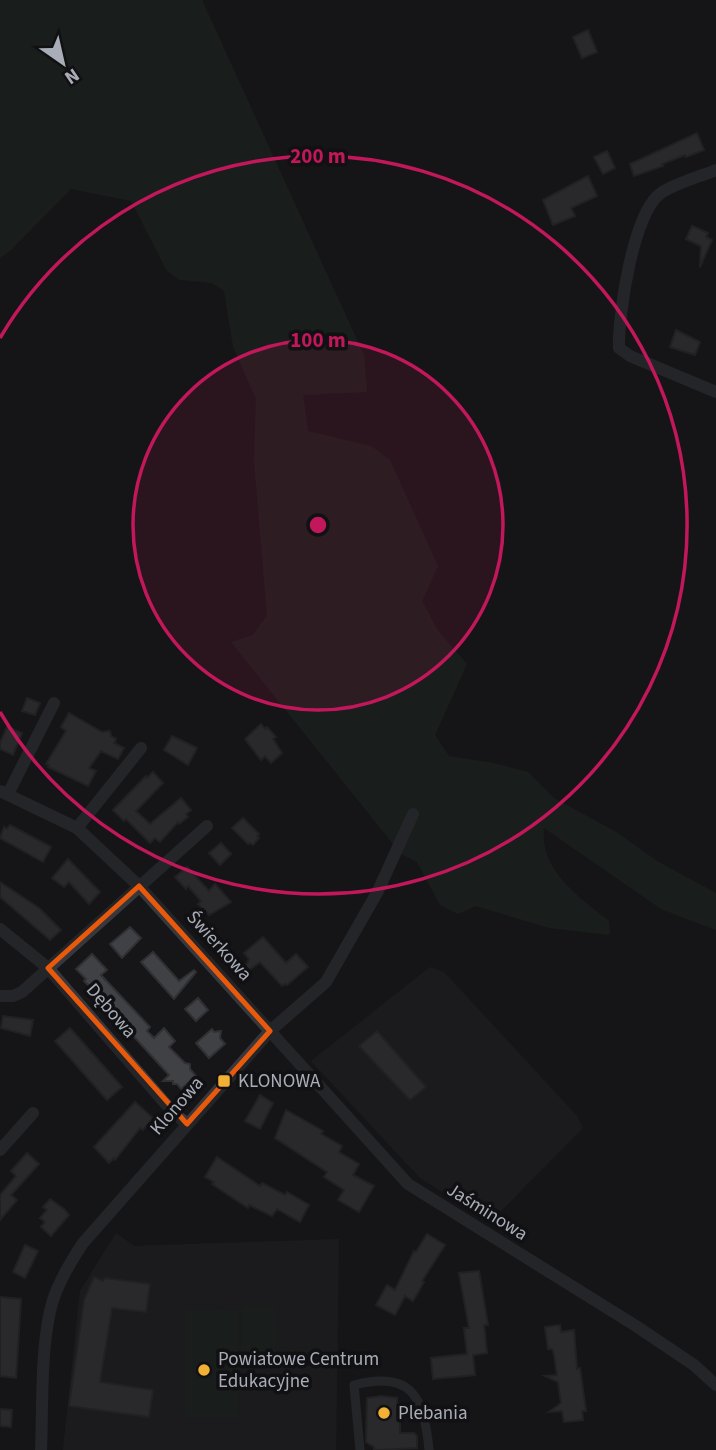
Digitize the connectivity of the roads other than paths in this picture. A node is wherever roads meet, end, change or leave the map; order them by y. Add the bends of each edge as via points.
1 (716, 170) edge
2 (716, 392) edge
3 (54, 703) dead end
4 (141, 748) dead end
5 (4, 792) edge
6 (413, 814) dead end
7 (207, 826) dead end
8 (77, 828) junction
9 (139, 886) junction
10 (0, 929) edge
11 (48, 968) junction
12 (6, 996) edge
13 (270, 1031) junction
14 (33, 1113) dead end
15 (187, 1124) junction
16 (0, 1150) edge
17 (716, 1385) edge
18 (41, 1450) edge
19 (360, 1450) edge
20 (429, 1450) edge

1 - 2 street via 660,194 649,207 634,243 618,331 619,348 630,356
3 - 5 street, Świerkowa
4 - 8 street
5 - 8 street, Świerkowa
6 - 13 street, Klonowa via 378,891 326,982
7 - 9 street
8 - 9 street, Świerkowa
9 - 11 street
9 - 13 street, Świerkowa
10 - 11 street, Dębowa
11 - 12 street via 22,992
11 - 15 street, Dębowa
13 - 15 street, Klonowa
13 - 17 street, Jaśminowa via 408,1184 636,1326
14 - 16 street
15 - 18 street, Klonowa via 83,1243 61,1282 47,1329
19 - 20 street via 354,1385 390,1380 401,1382 416,1398

